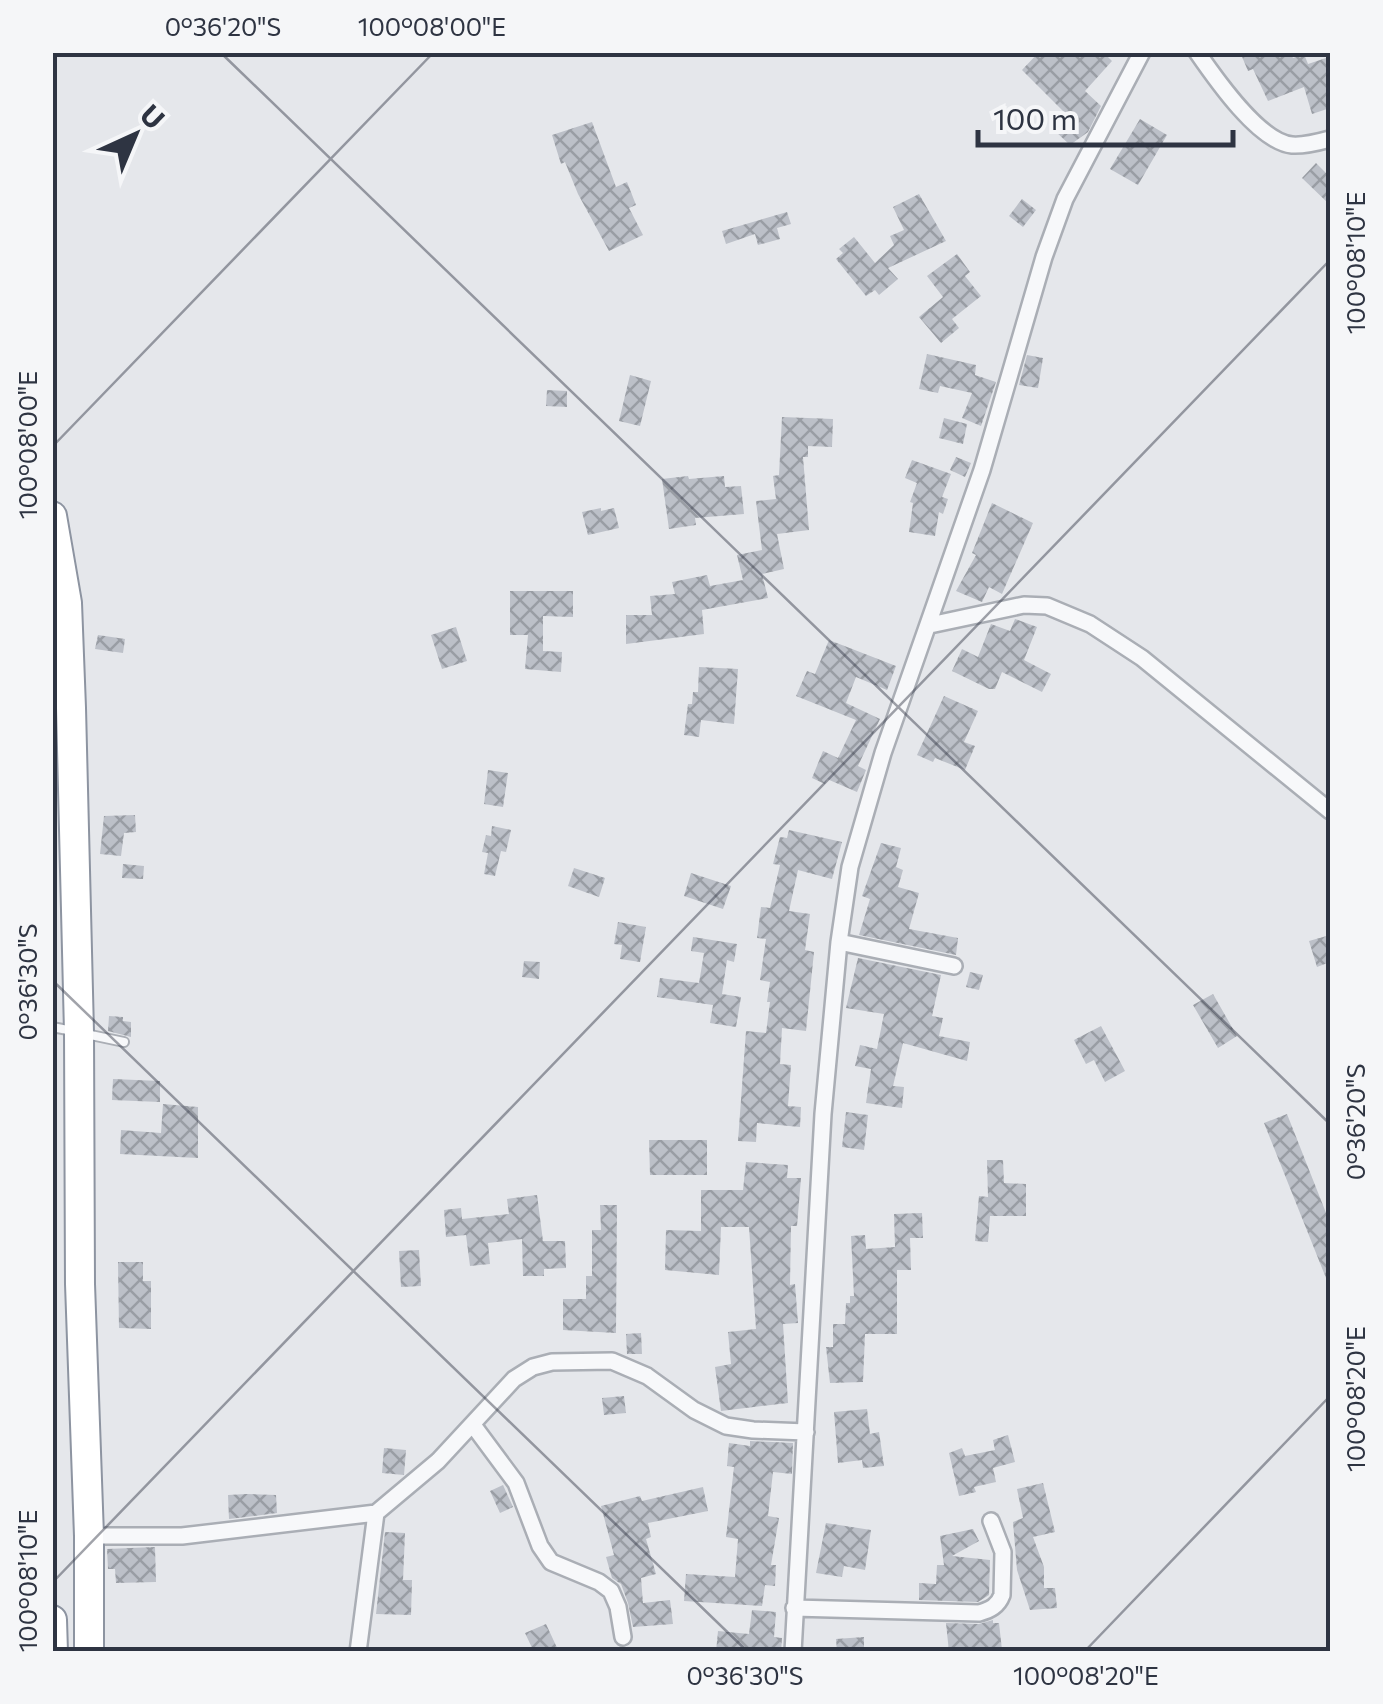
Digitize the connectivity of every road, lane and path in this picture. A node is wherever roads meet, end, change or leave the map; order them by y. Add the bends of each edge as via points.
1 (1142, 52) edge
2 (1197, 52) edge
3 (1330, 139) edge
4 (52, 516) edge
5 (930, 625) junction
6 (1330, 811) edge
7 (839, 942) junction
8 (954, 966) dead end
9 (66, 1030) edge
10 (124, 1042) dead end
11 (473, 1425) junction
12 (806, 1432) junction
13 (376, 1513) junction
14 (992, 1520) dead end
15 (89, 1536) junction
16 (794, 1608) junction
17 (52, 1620) edge
18 (624, 1637) dead end
19 (53, 1652) edge
20 (88, 1652) edge
21 (358, 1652) edge
22 (794, 1652) edge

1 - 5 street via 1066,199 1044,257
2 - 3 street via 1267,134 1292,145
4 - 9 highway via 67,602
5 - 6 street via 1024,605 1047,606 1090,624 1142,658
5 - 7 street via 850,867
7 - 8 street
7 - 12 street
9 - 10 lane
9 - 15 highway
11 - 12 street via 533,1367 612,1361 726,1426
11 - 13 street
11 - 18 street via 516,1483 552,1562 611,1591
12 - 16 street
13 - 15 street via 182,1536
13 - 21 street
14 - 16 street via 1003,1552 1002,1596 995,1607 979,1613
15 - 20 highway
16 - 22 street
17 - 19 highway

